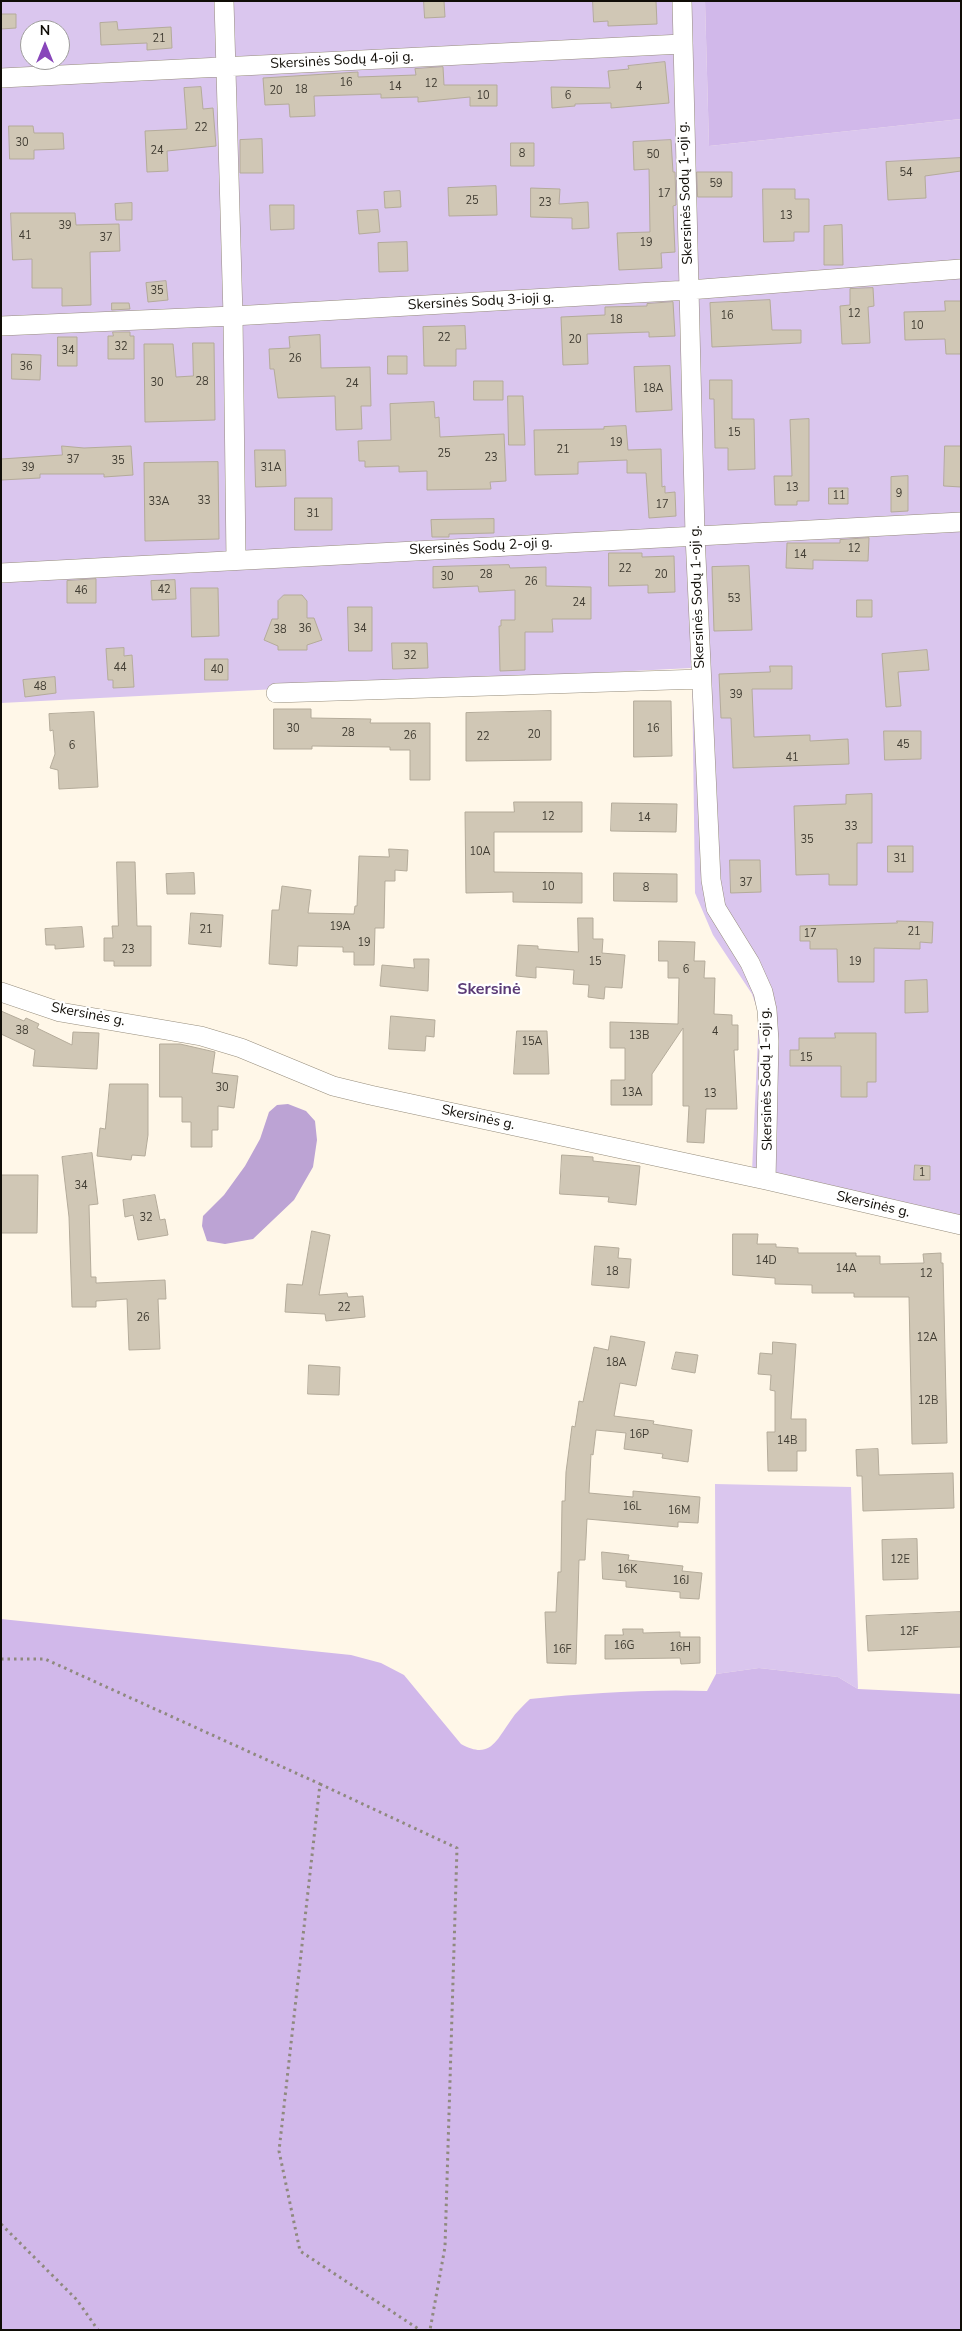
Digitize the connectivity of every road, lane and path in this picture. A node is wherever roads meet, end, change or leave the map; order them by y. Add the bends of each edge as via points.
1 (224, 1) edge
2 (682, 1) edge
3 (682, 44) junction
4 (227, 67) junction
5 (1, 78) edge
6 (961, 269) edge
7 (689, 290) junction
8 (233, 316) junction
9 (1, 326) edge
10 (961, 522) edge
11 (695, 536) junction
12 (236, 560) junction
13 (1, 573) edge
14 (701, 679) junction
15 (276, 693) dead end
16 (1, 992) edge
17 (766, 1180) junction
18 (961, 1225) edge
19 (1, 1659) edge
20 (320, 1784) junction
21 (1, 2224) edge
22 (98, 2330) edge
23 (420, 2330) edge
24 (430, 2330) edge

1 - 4 street
2 - 3 street, Skersinės Sodų 1-oji g.
3 - 4 street, Skersinės Sodų 4-oji g.
3 - 7 street, Skersinės Sodų 1-oji g.
4 - 5 street, Skersinės Sodų 4-oji g.
4 - 8 street
6 - 7 street, Skersinės Sodų 3-ioji g.
7 - 8 street, Skersinės Sodų 3-ioji g.
7 - 11 street, Skersinės Sodų 1-oji g.
8 - 9 street, Skersinės Sodų 3-ioji g.
8 - 12 street
10 - 11 street, Skersinės Sodų 2-oji g.
11 - 12 street, Skersinės Sodų 2-oji g.
11 - 14 street, Skersinės Sodų 1-oji g.
12 - 13 street, Skersinės Sodų 2-oji g.
14 - 15 street
14 - 17 street, Skersinės Sodų 1-oji g. via 711,880 716,908 750,963 767,1010
16 - 17 street, Skersinės g. via 60,1012 201,1036 241,1048 333,1086
17 - 18 street, Skersinės g.
19 - 20 path via 45,1659
20 - 23 path via 280,2151 300,2251
20 - 24 path via 457,1848 445,2247
21 - 22 path via 78,2300

